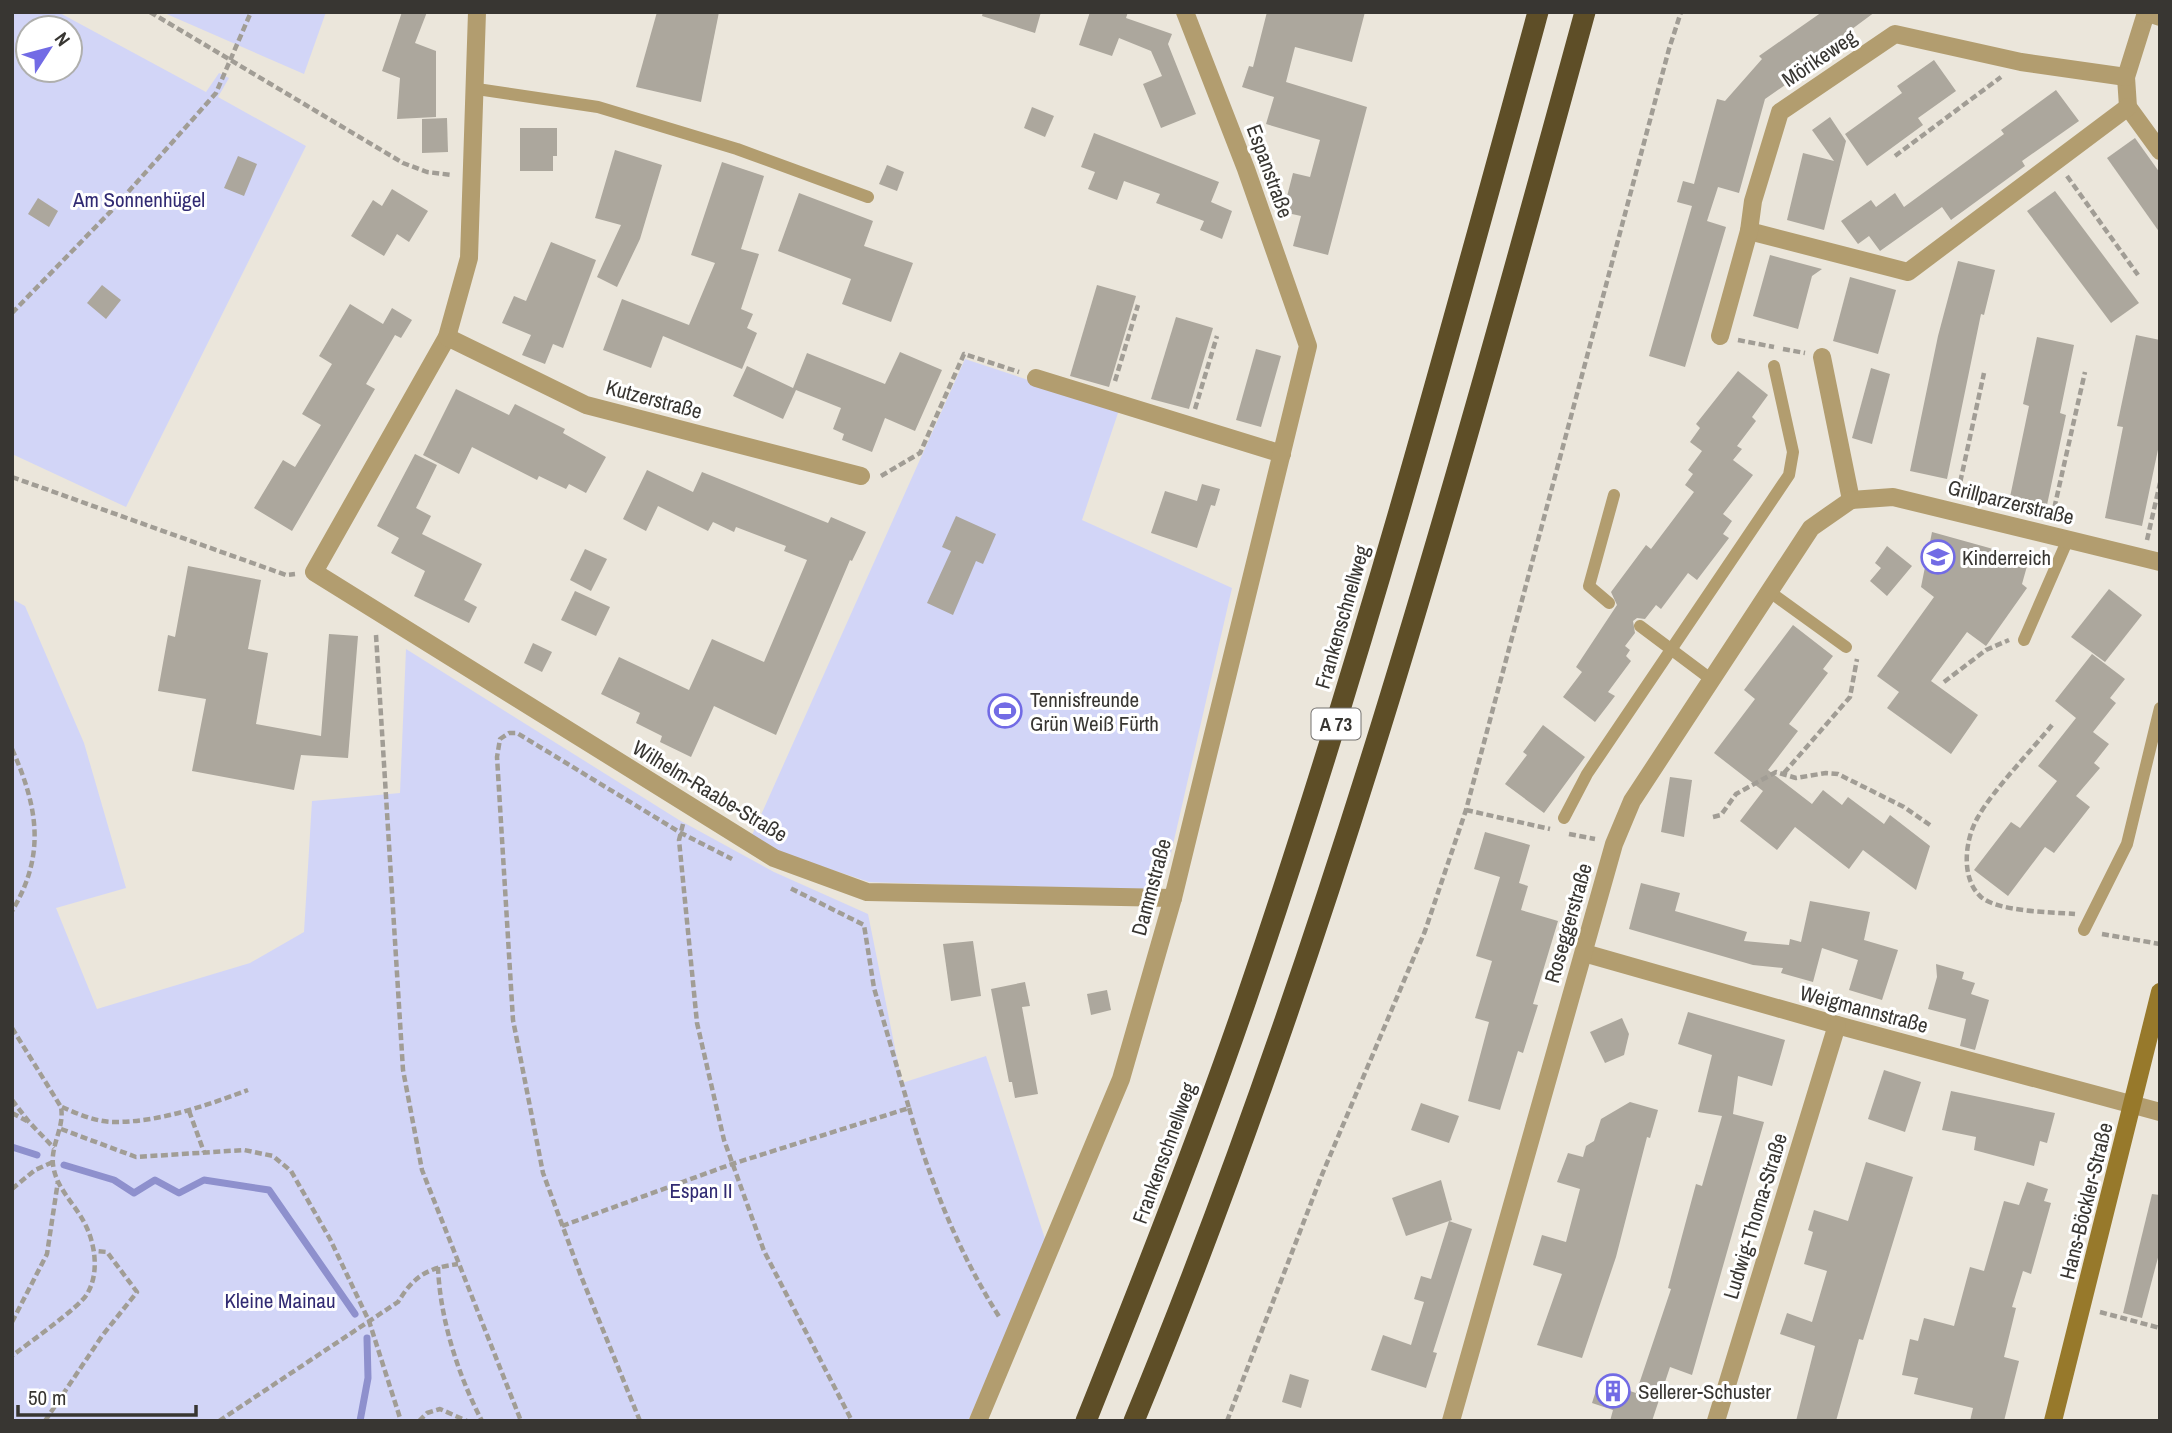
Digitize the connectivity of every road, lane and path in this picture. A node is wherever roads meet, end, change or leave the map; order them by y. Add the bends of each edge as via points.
1 (150, 12) edge
2 (251, 12) edge
3 (477, 12) edge
4 (1185, 12) edge
5 (1538, 12) edge
6 (1586, 12) edge
7 (1681, 12) edge
8 (2145, 12) edge
9 (2160, 17) edge
10 (229, 57) junction
11 (2021, 62) junction
12 (2126, 77) junction
13 (477, 89) junction
14 (2128, 107) junction
15 (2160, 151) edge
16 (1895, 156) dead end
17 (2057, 161) junction
18 (427, 172) dead end
19 (868, 197) dead end
20 (1749, 231) junction
21 (2138, 275) dead end
22 (1138, 305) dead end
23 (12, 313) edge
24 (1217, 336) dead end
25 (1720, 336) dead end
26 (447, 337) junction
27 (1308, 346) joint
28 (1822, 357) dead end
29 (1774, 366) dead end
30 (2085, 372) dead end
31 (1984, 373) dead end
32 (1036, 378) joint
33 (1110, 401) junction
34 (1190, 425) junction
35 (1282, 454) junction
36 (861, 476) joint
37 (12, 477) edge
38 (2160, 483) edge
39 (1614, 495) dead end
40 (1851, 500) junction
41 (1954, 512) junction
42 (2048, 534) junction
43 (2068, 539) junction
44 (2151, 560) edge
45 (314, 572) junction
46 (1770, 592) junction
47 (1609, 603) dead end
48 (375, 610) junction
49 (1640, 626) dead end
50 (2024, 640) joint
51 (1846, 647) joint
52 (1671, 649) junction
53 (1712, 680) junction
54 (1944, 682) dead end
55 (2160, 708) edge
56 (2052, 725) dead end
57 (12, 749) edge
58 (1784, 773) junction
59 (688, 806) junction
60 (1466, 810) junction
61 (1713, 817) dead end
62 (1564, 818) dead end
63 (1930, 825) dead end
64 (681, 833) junction
65 (1614, 844) junction
66 (742, 863) dead end
67 (778, 882) dead end
68 (1173, 898) junction
69 (12, 911) edge
70 (2091, 916) junction
71 (2084, 930) joint
72 (2160, 944) edge
73 (1584, 953) junction
74 (2160, 992) edge
75 (1837, 1025) junction
76 (12, 1028) edge
77 (248, 1090) dead end
78 (12, 1100) edge
79 (2133, 1105) junction
80 (61, 1107) junction
81 (909, 1108) junction
82 (190, 1111) junction
83 (2160, 1112) edge
84 (12, 1113) edge
85 (29, 1122) junction
86 (61, 1129) junction
87 (54, 1147) junction
88 (204, 1152) junction
89 (53, 1161) junction
90 (733, 1164) junction
91 (58, 1180) junction
92 (12, 1189) edge
93 (562, 1226) junction
94 (95, 1251) junction
95 (458, 1264) junction
96 (438, 1267) junction
97 (2083, 1307) junction
98 (2158, 1318) dead end
99 (369, 1321) junction
100 (12, 1322) edge
101 (2157, 1327) edge
102 (1014, 1339) junction
103 (12, 1356) edge
104 (45, 1421) edge
105 (219, 1421) edge
106 (401, 1421) edge
107 (419, 1421) edge
108 (467, 1421) edge
109 (482, 1421) edge
110 (521, 1421) edge
111 (640, 1421) edge
112 (852, 1421) edge
113 (978, 1421) edge
114 (1086, 1421) edge
115 (1133, 1421) edge
116 (1227, 1421) edge
117 (1451, 1421) edge
118 (1716, 1421) edge
119 (2053, 1421) edge

1 - 10 path
2 - 10 path
3 - 13 street
4 - 27 street, Espanstraße
5 - 114 highway, Frankenschnellweg / A 73 via 1323,768 1210,1101
6 - 115 highway, A 73 via 1446,512 1364,783 1256,1103
7 - 60 path
8 - 9 street
8 - 12 street
10 - 18 path via 403,163
10 - 23 path via 216,93
11 - 12 street, Mörikeweg
11 - 16 path
11 - 20 street, Mörikeweg via 1895,34 1780,112 1753,201
12 - 14 street
13 - 19 lane via 598,107 737,149
13 - 26 street via 469,258
14 - 15 street
14 - 17 street
17 - 20 street via 1908,272
17 - 21 path
20 - 25 street, Mörikeweg
22 - 33 path
24 - 34 path
26 - 36 street, Kutzerstraße via 586,405
26 - 45 street
27 - 35 street, Dammstraße
28 - 40 street
29 - 52 lane via 1793,452 1789,475
30 - 42 path
31 - 41 path
32 - 33 street
32 - 36 path via 964,354 919,453 869,481
33 - 34 street
34 - 35 street
35 - 68 street, Dammstraße
37 - 45 path via 286,575
38 - 44 path
39 - 47 lane via 1589,586
40 - 41 street, Grillparzerstraße via 1893,497
40 - 46 street, Roseggerstraße via 1811,528
41 - 42 street, Grillparzerstraße
42 - 43 street, Grillparzerstraße
43 - 44 street, Grillparzerstraße
43 - 50 lane
45 - 48 street, Wilhelm-Raabe-Straße
46 - 51 lane
46 - 53 street, Roseggerstraße
48 - 59 street, Wilhelm-Raabe-Straße
48 - 95 path via 403,1070 422,1170
49 - 52 lane
50 - 54 path via 2004,640
51 - 58 path via 1858,657 1850,697
52 - 53 lane
52 - 62 lane via 1587,774
53 - 65 street, Roseggerstraße via 1632,801
55 - 70 lane via 2127,844
56 - 70 path via 1977,817 1967,854 1967,878 1982,897 2002,906
57 - 69 path via 30,794 35,833 33,869
58 - 61 path via 1776,772 1736,794 1721,815
58 - 63 path via 1796,778 1838,774
59 - 64 path
59 - 68 street, Wilhelm-Raabe-Straße via 774,858 867,892
60 - 65 path
60 - 116 path via 1425,931 1326,1164
64 - 66 path
64 - 90 path via 696,1023
64 - 93 path via 517,733 500,739 497,757 513,1020 543,1173
65 - 73 street, Roseggerstraße
67 - 81 path via 864,925 874,988
68 - 102 street, Dammstraße via 1121,1079
70 - 71 lane
71 - 72 path
73 - 75 street, Weigmannstraße
73 - 117 street, Roseggerstraße
74 - 79 main road, Hans-Böckler-Straße
75 - 79 street, Weigmannstraße
75 - 118 street, Ludwig-Thoma-Straße
76 - 80 path
77 - 82 path
78 - 85 path
79 - 83 street, Weigmannstraße
79 - 97 main road, Hans-Böckler-Straße
80 - 82 path via 114,1122
80 - 86 path
81 - 90 path
81 - 102 path via 929,1177 985,1295
82 - 88 path
84 - 85 path
85 - 87 path
86 - 87 path
86 - 88 path via 136,1157
87 - 89 path
88 - 99 path via 244,1150 273,1156 291,1171
89 - 91 path
89 - 92 path
90 - 93 path
90 - 112 path via 764,1251
91 - 94 path via 85,1223
91 - 100 path via 47,1254
93 - 111 path
94 - 103 path via 94,1277 87,1296
94 - 104 path via 107,1252 137,1292
95 - 96 path
95 - 110 path
96 - 99 path via 411,1280 398,1302
96 - 109 path via 456,1357
97 - 101 path
97 - 119 main road, Hans-Böckler-Straße
98 - 101 path
99 - 105 path
99 - 106 path
102 - 113 street, Dammstraße
107 - 108 path via 440,1409

